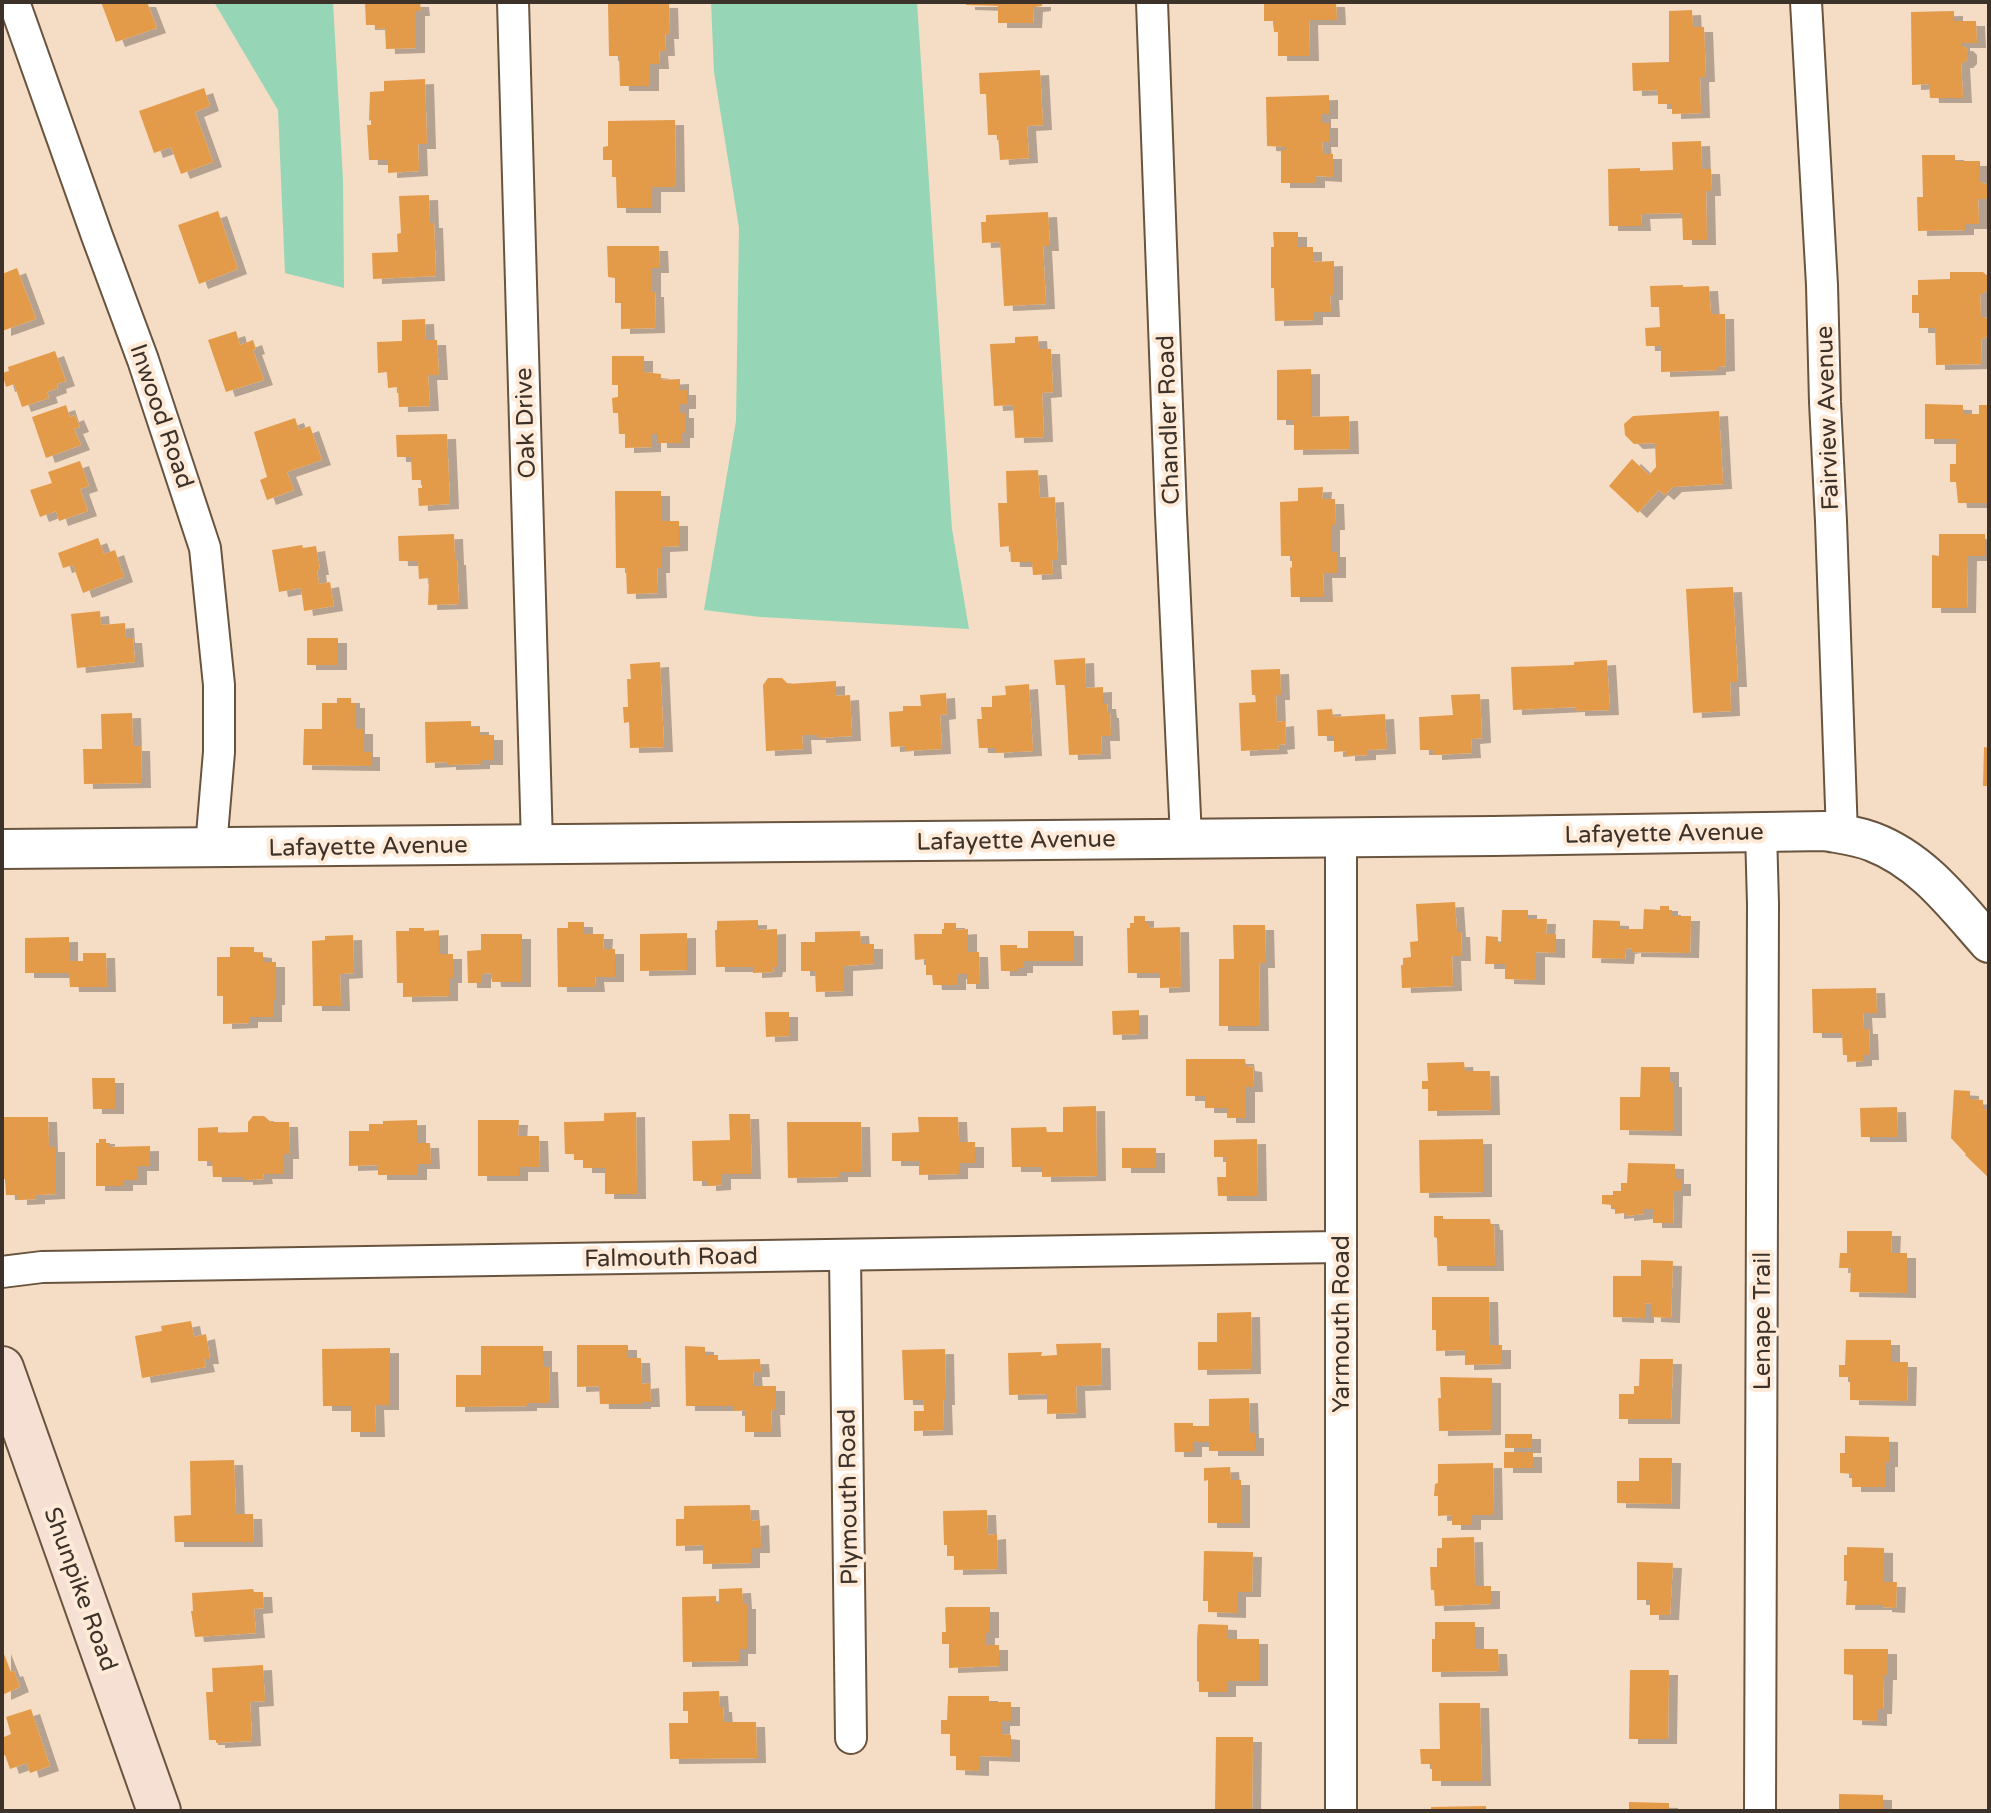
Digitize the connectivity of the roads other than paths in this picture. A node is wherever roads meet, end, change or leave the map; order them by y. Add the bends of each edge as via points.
1 (14, 2) edge
2 (513, 2) edge
3 (1152, 2) edge
4 (1806, 2) edge
5 (1761, 831) junction
6 (1842, 835) junction
7 (1341, 837) junction
8 (1186, 838) junction
9 (537, 844) junction
10 (211, 847) junction
11 (2, 849) edge
12 (1989, 943) edge
13 (1341, 1247) junction
14 (845, 1255) junction
15 (2, 1272) edge
16 (2, 1368) edge
17 (851, 1738) dead end
18 (159, 1811) edge
19 (1341, 1811) edge
20 (1760, 1811) edge

1 - 10 street, Inwood Road via 205,548 219,685
2 - 9 street, Oak Drive
3 - 8 street, Chandler Road
4 - 6 street, Fairview Avenue
5 - 6 street, Lafayette Avenue
5 - 7 street, Lafayette Avenue
5 - 20 street, Lenape Trail
6 - 12 street, Lafayette Avenue via 1870,840 1914,864
7 - 8 street, Lafayette Avenue
7 - 13 street, Yarmouth Road
8 - 9 street, Lafayette Avenue
9 - 10 street, Lafayette Avenue
10 - 11 street, Lafayette Avenue
13 - 14 street, Falmouth Road
13 - 19 street, Yarmouth Road
14 - 15 street, Falmouth Road via 42,1267
14 - 17 street, Plymouth Road
16 - 18 main road, Shunpike Road

